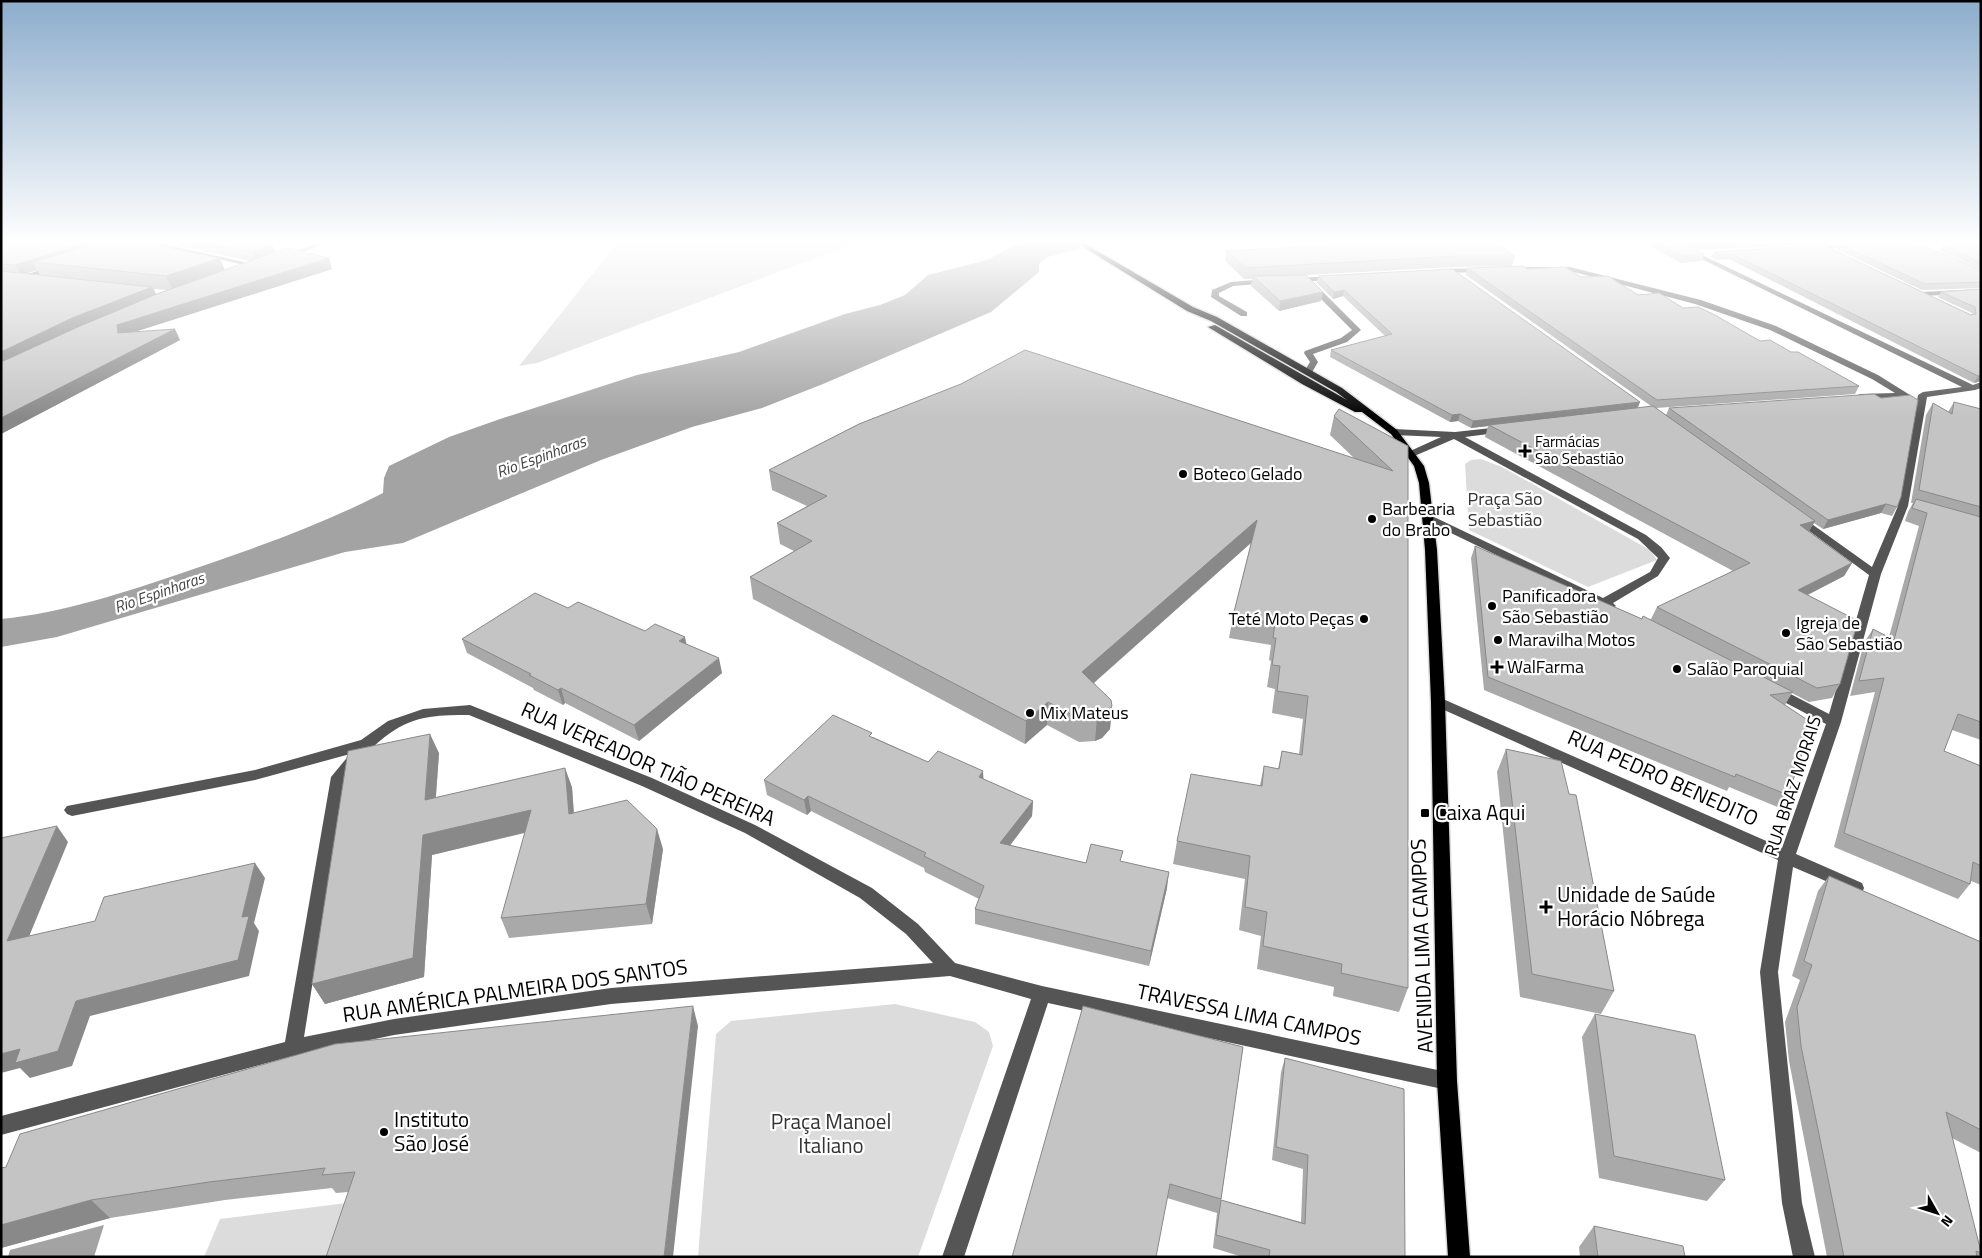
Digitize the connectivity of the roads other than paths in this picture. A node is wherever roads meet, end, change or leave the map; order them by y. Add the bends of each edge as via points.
1 (1177, 301) edge
2 (1221, 301) edge
3 (1328, 301) edge
4 (1693, 301) edge
5 (1791, 301) edge
6 (1190, 309) junction
7 (1244, 314) dead end
8 (1265, 358) junction
9 (1286, 360) junction
10 (1308, 372) junction
11 (1978, 389) edge
12 (1923, 394) junction
13 (1905, 395) junction
14 (1848, 398) edge
15 (1372, 415) junction
16 (1513, 429) edge
17 (1394, 432) junction
18 (1455, 435) junction
19 (1412, 454) junction
20 (1787, 511) edge
21 (1428, 518) junction
22 (1875, 574) junction
23 (1604, 603) junction
24 (1620, 611) edge
25 (1765, 686) edge
26 (1438, 702) junction
27 (1834, 722) junction
28 (366, 744) junction
29 (72, 810) dead end
30 (1787, 856) junction
31 (1871, 895) edge
32 (950, 969) junction
33 (1042, 994) junction
34 (293, 1048) junction
35 (1447, 1081) junction
36 (1, 1126) edge
37 (953, 1257) edge
38 (1459, 1257) edge
39 (1804, 1257) edge

1 - 6 main road, AVENIDA LIMA CAMPOS
2 - 7 street
3 - 10 street via 1357,330 1344,340 1308,353 1314,362
4 - 13 street via 1773,328
5 - 11 street
6 - 8 main road, AVENIDA LIMA CAMPOS via 1201,321
6 - 9 main road, AVENIDA LIMA CAMPOS
8 - 9 main road
8 - 15 main road, AVENIDA LIMA CAMPOS via 1348,406
9 - 10 main road, AVENIDA LIMA CAMPOS
10 - 15 main road, AVENIDA LIMA CAMPOS
11 - 12 street
12 - 13 street
12 - 22 street, RUA BRAZ MORAIS via 1907,507
13 - 14 street
15 - 17 main road, AVENIDA LIMA CAMPOS
16 - 18 street
17 - 18 street
17 - 19 main road, AVENIDA LIMA CAMPOS
18 - 19 street
18 - 23 street via 1642,537 1658,549 1664,558 1654,574
19 - 21 main road, AVENIDA LIMA CAMPOS via 1424,483
20 - 22 street
21 - 23 street
21 - 26 main road, AVENIDA LIMA CAMPOS
22 - 27 street, RUA BRAZ MORAIS
23 - 24 street
25 - 27 street
26 - 30 street, RUA PEDRO BENEDITO
26 - 35 main road, AVENIDA LIMA CAMPOS
27 - 30 street, RUA BRAZ MORAIS
28 - 29 street via 255,775
28 - 32 street, RUA VEREADOR TIÃO PEREIRA via 393,724 428,712 470,710 647,782 750,829 866,893 912,929
28 - 34 street via 338,777
30 - 31 street, RUA PEDRO BENEDITO
30 - 39 street, RUA BRAZ MORAIS via 1769,972 1792,1203
32 - 33 street, RUA AMÉRICA PALMEIRA DOS SANTOS
32 - 34 street, RUA AMÉRICA PALMEIRA DOS SANTOS via 610,996 394,1027
33 - 35 street, TRAVESSA LIMA CAMPOS
33 - 37 street
34 - 36 street, RUA AMÉRICA PALMEIRA DOS SANTOS
35 - 38 main road, AVENIDA LIMA CAMPOS

